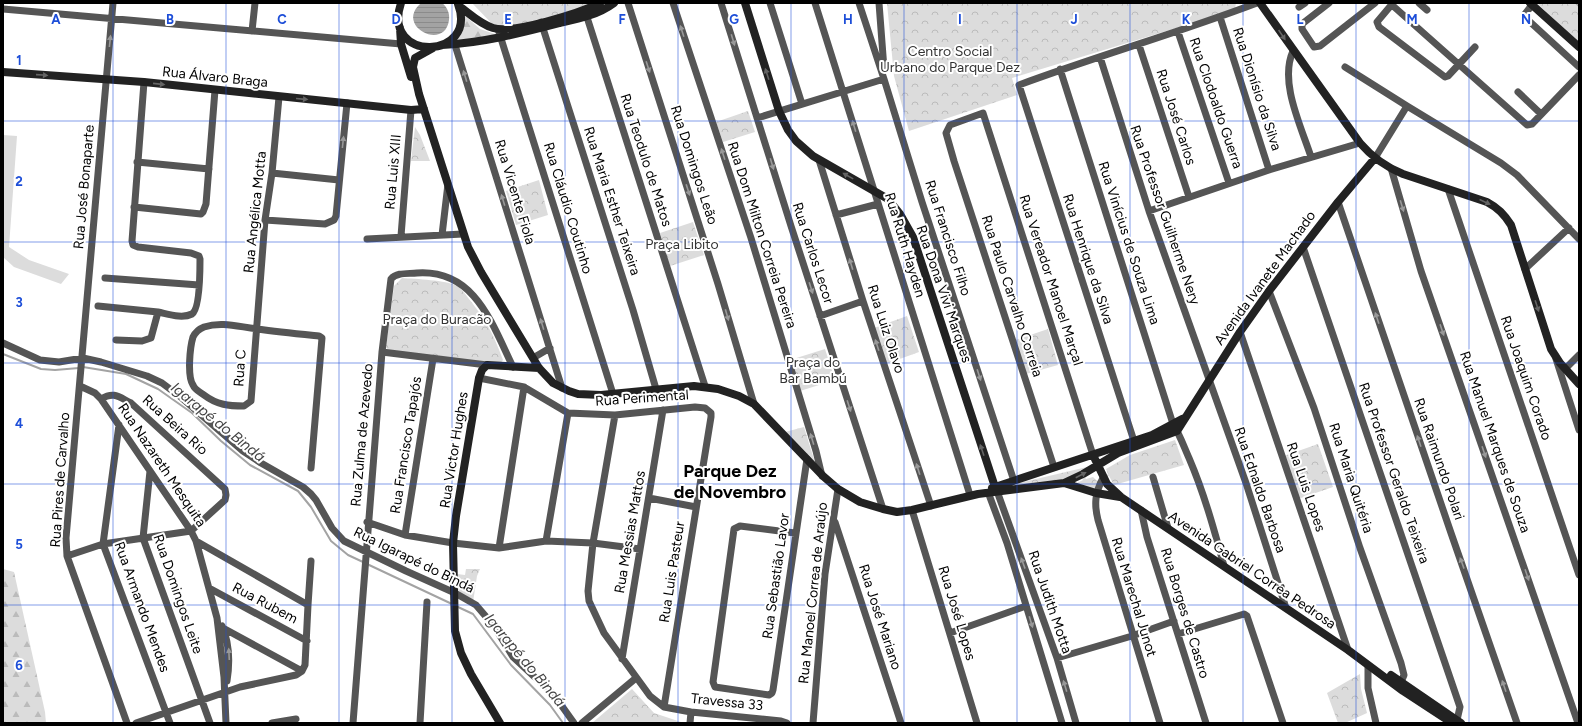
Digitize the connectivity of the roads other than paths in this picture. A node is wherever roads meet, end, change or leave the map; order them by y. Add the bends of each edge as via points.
1 (113, 3) edge
2 (255, 3) edge
3 (396, 3) edge
4 (401, 3) edge
5 (600, 3) edge
6 (614, 3) edge
7 (628, 3) edge
8 (673, 3) edge
9 (722, 3) edge
10 (744, 3) edge
11 (770, 3) edge
12 (815, 3) edge
13 (859, 3) edge
14 (879, 3) edge
15 (1257, 3) edge
16 (1260, 3) edge
17 (1329, 3) edge
18 (1375, 3) edge
19 (1419, 3) edge
20 (459, 4) edge
21 (1393, 4) edge
22 (1531, 4) edge
23 (3, 9) edge
24 (1427, 10) dead end
25 (586, 13) junction
26 (1220, 17) junction
27 (112, 19) junction
28 (399, 20) junction
29 (542, 25) junction
30 (252, 31) junction
31 (1178, 32) junction
32 (500, 33) junction
33 (401, 44) junction
34 (1138, 44) junction
35 (442, 45) junction
36 (455, 45) junction
37 (1475, 47) dead end
38 (433, 48) junction
39 (1579, 48) edge
40 (1293, 51) junction
41 (1100, 57) junction
42 (1459, 64) junction
43 (1346, 67) dead end
44 (1579, 67) edge
45 (1060, 70) junction
46 (3, 72) edge
47 (1579, 75) edge
48 (884, 79) junction
49 (106, 80) junction
50 (144, 82) junction
51 (215, 90) junction
52 (843, 92) junction
53 (1518, 92) dead end
54 (419, 94) junction
55 (279, 97) junction
56 (347, 103) junction
57 (802, 104) junction
58 (1407, 106) junction
59 (424, 109) junction
60 (412, 110) junction
61 (779, 111) junction
62 (1541, 114) junction
63 (757, 118) junction
64 (946, 133) joint
65 (1360, 143) junction
66 (1311, 157) junction
67 (1375, 158) junction
68 (819, 160) junction
69 (137, 162) junction
70 (1390, 168) junction
71 (209, 170) junction
72 (1269, 170) junction
73 (272, 173) junction
74 (340, 180) junction
75 (1229, 183) junction
76 (448, 184) junction
77 (1448, 189) junction
78 (874, 190) junction
79 (1189, 197) junction
80 (1338, 202) junction
81 (878, 204) junction
82 (134, 207) junction
83 (1149, 211) junction
84 (836, 215) junction
85 (265, 220) junction
86 (1569, 228) junction
87 (463, 234) junction
88 (442, 235) junction
89 (401, 236) junction
90 (367, 239) dead end
91 (1579, 239) edge
92 (1303, 247) junction
93 (1525, 269) junction
94 (105, 278) dead end
95 (199, 285) junction
96 (1269, 291) junction
97 (862, 301) junction
98 (98, 306) dead end
99 (158, 312) junction
100 (820, 316) junction
101 (256, 329) junction
102 (1240, 332) junction
103 (116, 340) dead end
104 (3, 343) edge
105 (550, 348) junction
106 (382, 352) junction
107 (1579, 355) edge
108 (1556, 357) junction
109 (533, 358) junction
110 (434, 359) junction
111 (83, 360) junction
112 (487, 364) junction
113 (513, 367) junction
114 (539, 368) junction
115 (1565, 369) junction
116 (81, 373) joint
117 (479, 378) junction
118 (1208, 381) junction
119 (1579, 384) edge
120 (80, 386) junction
121 (705, 386) junction
122 (524, 387) junction
123 (562, 388) junction
124 (656, 389) junction
125 (613, 394) junction
126 (101, 399) junction
127 (754, 404) junction
128 (663, 410) junction
129 (568, 413) junction
130 (615, 415) junction
131 (711, 418) joint
132 (119, 425) junction
133 (1175, 428) junction
134 (1579, 430) edge
135 (1134, 441) junction
136 (1093, 455) junction
137 (807, 459) junction
138 (1097, 466) junction
139 (1054, 467) junction
140 (311, 468) dead end
141 (150, 471) junction
142 (1039, 472) junction
143 (822, 476) junction
144 (1103, 478) junction
145 (1154, 478) dead end
146 (1014, 481) junction
147 (1064, 483) junction
148 (1038, 485) junction
149 (838, 489) junction
150 (996, 489) junction
151 (984, 493) junction
152 (1096, 493) junction
153 (970, 495) junction
154 (1121, 497) junction
155 (649, 498) junction
156 (931, 506) junction
157 (696, 507) junction
158 (883, 509) junction
159 (912, 510) junction
160 (1141, 510) junction
161 (834, 519) junction
162 (367, 522) junction
163 (1168, 528) junction
164 (191, 531) junction
165 (795, 533) junction
166 (405, 535) junction
167 (142, 538) junction
168 (196, 541) junction
169 (546, 541) junction
170 (454, 543) junction
171 (593, 543) junction
172 (104, 544) junction
173 (499, 548) junction
174 (640, 549) junction
175 (365, 554) junction
176 (67, 556) junction
177 (310, 560) dead end
178 (1224, 566) junction
179 (1579, 575) edge
180 (210, 588) junction
181 (455, 597) junction
182 (427, 602) dead end
183 (308, 605) junction
184 (1026, 606) junction
185 (1286, 608) junction
186 (217, 618) junction
187 (1174, 621) junction
188 (222, 628) junction
189 (950, 632) junction
190 (1178, 634) junction
191 (1132, 636) junction
192 (307, 641) junction
193 (1348, 650) junction
194 (1057, 658) junction
195 (622, 659) junction
196 (1368, 665) junction
197 (302, 671) junction
198 (636, 678) junction
199 (1403, 678) junction
200 (226, 693) junction
201 (201, 700) junction
202 (664, 707) junction
203 (166, 712) junction
204 (691, 712) junction
205 (296, 719) dead end
206 (739, 720) edge
207 (1456, 722) edge
208 (127, 723) edge
209 (136, 723) edge
210 (170, 723) edge
211 (210, 723) edge
212 (226, 723) edge
213 (272, 723) edge
214 (353, 723) edge
215 (420, 723) edge
216 (500, 723) edge
217 (574, 723) edge
218 (582, 723) edge
219 (690, 723) edge
220 (787, 723) edge
221 (813, 723) edge
222 (901, 723) edge
223 (977, 723) edge
224 (1062, 723) edge
225 (1076, 723) edge
226 (1160, 723) edge
227 (1206, 723) edge
228 (1283, 723) edge
229 (1376, 723) edge
230 (1517, 723) edge
231 (1578, 723) edge

1 - 27 street, Rua José Bonaparte
2 - 30 street
3 - 28 street, Avenida Ivanete Machado
4 - 28 street
5 - 25 street
6 - 25 street via 601,10
7 -> 127 street, Rua Domingos Leão via 714,270
143 -> 8 street, Rua Dom Milton Correia Pereira via 751,238
9 -> 63 street, Rua Carlos Lecor
61 -> 10 street, Rua Dona Vivi Marques
11 - 57 street
12 - 52 street, Rua Ruth Hayden
13 - 48 street, Rua Francisco Filho
14 - 48 street
15 - 26 street
16 -> 40 street
17 - 18 street via 1302,24 1302,29 1314,47 1320,46
19 - 24 street
20 - 32 street via 480,22
20 - 35 street via 459,29 455,36
21 - 42 street
21 - 42 street via 1377,22 1379,27 1445,77
22 - 39 street
22 - 44 street via 1525,14 1528,20
23 - 27 street
25 - 29 street
25 - 121 street, Rua Teodulo de Matos
26 - 31 street
26 - 72 street, Rua Dionísio da Silva
27 - 30 street
49 -> 27 street, Rua José Bonaparte
28 - 33 street, Avenida Ivanete Machado
28 - 38 street via 402,31 412,42 418,46
29 - 32 street
29 - 124 street, Rua Maria Esther Teixeira
30 - 33 street
31 - 34 street
31 - 75 street, Rua Clodoaldo Guerra
32 - 36 street
32 - 125 street, Rua Cláudio Coutinho
33 - 54 street, Avenida Ivanete Machado via 407,67
34 - 41 street
34 - 79 street, Rua José Carlos
35 - 36 street
35 - 38 street
105 -> 36 street, Rua Vicente Fiola
37 - 42 street
38 - 54 street, Avenida Ivanete Machado via 418,56 413,63
40 - 65 street
40 - 66 street via 1288,68 1290,92
41 - 45 street
41 - 83 street, Rua Professor Guilherme Nery
42 - 62 street via 1526,125 1532,124
43 - 58 street
45 - 133 street, Rua Vinícius de Souza Lima
45 - 135 street, Rua Henrique da Silva via 1019,85
46 -> 49 street, Rua Álvaro Braga
47 - 62 street
48 - 52 street
48 -> 146 street, Rua Francisco Filho
49 - 50 street, Rua Álvaro Braga
49 - 111 street, Rua José Bonaparte
50 -> 51 street, Rua Álvaro Braga
50 - 69 street
51 - 55 street, Rua Álvaro Braga
51 - 71 street
52 - 57 street
78 -> 52 street, Rua Ruth Hayden
53 - 62 street
54 - 59 street, Avenida Ivanete Machado
55 -> 56 street, Rua Álvaro Braga
55 - 73 street, Rua Angélica Motta
56 - 60 street, Rua Álvaro Braga
74 -> 56 street
57 - 61 street
58 - 67 street
58 - 86 street via 1517,175
59 - 60 street, Rua Álvaro Braga
59 - 76 street, Avenida Ivanete Machado
60 - 89 street, Rua Luis XIII
61 - 63 street
61 - 68 street, Rua Dona Vivi Marques via 796,141
63 -> 100 street, Rua Carlos Lecor
64 - 136 street, Rua Vereador Manoel Marçal via 950,125 983,113
64 - 139 street, Rua Paulo Carvalho Correia
65 - 66 street
65 - 67 street
66 - 72 street
67 - 70 street
67 - 80 street, Avenida Ivanete Machado
78 -> 68 street, Rua Dona Vivi Marques
68 - 84 street, Rua Luiz Olavo
69 - 71 street
69 - 82 street
70 - 77 street
70 -> 231 street, Rua Manuel Marques de Souza via 1421,270
71 - 82 street via 206,204 201,214
72 - 75 street
73 - 74 street
73 - 85 street, Rua Angélica Motta
74 - 85 street via 334,220 325,224
75 - 79 street
76 - 87 street, Avenida Ivanete Machado
76 - 88 street
77 -> 93 street via 1487,202 1505,215 1511,225
77 - 179 street, Rua Joaquim Corado
78 - 81 street, Rua Ruth Hayden
150 -> 78 street, Rua Dona Vivi Marques via 913,237 888,199
79 - 83 street
80 - 92 street, Avenida Ivanete Machado
230 -> 80 street, Rua Raimundo Polari
81 - 84 street
81 - 153 street, Rua Ruth Hayden
82 - 95 street via 133,245 199,256
83 - 118 street, Rua Professor Guilherme Nery
97 -> 84 street, Rua Luiz Olavo
85 - 101 street, Rua Angélica Motta
86 - 91 street
86 - 93 street
87 - 88 street
87 - 109 street, Avenida Ivanete Machado via 481,272
88 - 89 street
89 - 90 street
92 - 96 street, Avenida Ivanete Machado
92 - 207 street, Rua Professor Geraldo Teixeira via 1460,707
93 -> 108 street
94 - 95 street
95 - 99 street via 196,309 193,312 180,316
96 - 102 street, Avenida Ivanete Machado
96 - 199 street, Rua Maria Quitéria via 1314,408
97 - 100 street
156 -> 97 street, Rua Luiz Olavo
98 - 99 street
99 - 103 street via 151,338 142,341
100 -> 158 street, Rua Carlos Lecor
101 - 101 street, Rua C via 234,324 216,324 196,332 189,372 192,385 213,402 244,406 251,401
101 - 140 street via 322,338
102 - 118 street, Avenida Ivanete Machado
102 - 193 street, Rua Luis Lopes
104 - 111 street, Rua Igarapé do Bindá via 49,362
105 - 109 street
105 - 123 street, Rua Vicente Fiola
106 - 110 street
106 - 113 street, Rua Zulma de Azevedo via 389,285 394,276 439,274 466,287 478,300
106 - 162 street, Rua Zulma de Azevedo
107 - 115 street
108 - 115 street
108 - 134 street
109 - 114 street, Avenida Ivanete Machado
110 - 112 street
110 - 166 street, Rua Francisco Tapajós
111 - 116 street, Rua José Bonaparte
111 - 175 street, Rua Igarapé do Bindá via 132,371 162,383 243,451 307,490 337,535
112 - 113 street
112 - 117 street, Rua Victor Hughes
113 - 114 street
114 - 123 street, Avenida Ivanete Machado
115 - 119 street
116 - 120 street, Rua Pires de Carvalho
117 - 122 street
117 - 170 street, Rua Victor Hughes via 456,516
118 - 133 street, Avenida Ivanete Machado
118 - 185 street, Rua Ednaldo Barbosa via 1246,483
120 - 126 street, Rua Nazareth Mesquita via 88,388
120 - 176 street, Rua Pires de Carvalho via 66,538
121 - 124 street, Avenida Ivanete Machado
121 - 127 street, Avenida Ivanete Machado via 728,392
122 - 129 street
122 - 173 street
123 - 125 street, Avenida Ivanete Machado via 588,395
124 - 125 street, Avenida Ivanete Machado
126 - 132 street, Rua Nazareth Mesquita
126 - 164 street, Rua Beira Rio via 111,394 131,403 225,489 225,500
127 - 137 street, Avenida Ivanete Machado
128 - 130 street, Rua Perimental
128 - 131 street, Rua Perimental via 705,408 711,413
128 - 155 street, Rua Messias Mattos
129 - 130 street, Rua Perimental
129 - 169 street
130 - 171 street
131 - 157 street, Rua Luis Pasteur
132 - 141 street, Rua Nazareth Mesquita
132 - 172 street, Rua Armando Mendes
133 - 135 street, Avenida Ivanete Machado
133 - 138 street, Avenida Ivanete Machado via 1166,436 1126,449
133 - 178 street, Rua Vinícius de Souza Lima via 1211,517
135 - 136 street, Avenida Ivanete Machado
136 - 138 street, Avenida Gabriel Corrêa Pedrosa
136 - 139 street, Avenida Ivanete Machado
137 - 143 street, Avenida Ivanete Machado
137 - 165 street, Rua Sebastião Lavor
138 - 144 street, Avenida Gabriel Corrêa Pedrosa
147 -> 138 street, Avenida Ivanete Machado
139 - 142 street, Avenida Ivanete Machado
141 - 164 street, Rua Nazareth Mesquita
141 - 167 street, Rua Domingos Leite
142 - 146 street, Avenida Ivanete Machado
142 - 148 street
143 - 149 street, Avenida Ivanete Machado
144 - 152 street, Rua Marechal Junot
144 - 154 street, Avenida Gabriel Corrêa Pedrosa
145 - 163 street
146 - 150 street, Avenida Ivanete Machado
147 - 148 street, Avenida Ivanete Machado
147 - 152 street, Avenida Gabriel Corrêa Pedrosa
148 - 150 street, Avenida Ivanete Machado
149 - 158 street, Avenida Ivanete Machado via 860,502
149 - 161 street, Rua Manoel Correa de Araújo
150 - 151 street, Avenida Ivanete Machado
194 -> 150 street, Rua Judith Motta
151 - 153 street, Avenida Ivanete Machado
151 - 184 street, Rua Judith Motta via 1006,543
152 - 154 street, Avenida Gabriel Corrêa Pedrosa
152 - 191 street, Rua Marechal Junot via 1095,507 1098,520
153 - 156 street, Avenida Ivanete Machado
154 - 160 street, Avenida Gabriel Corrêa Pedrosa
155 - 157 street
155 - 174 street, Rua Messias Mattos
156 - 159 street, Avenida Ivanete Machado
157 - 202 street, Rua Luis Pasteur
158 - 159 street, Avenida Ivanete Machado via 897,512
159 - 189 street, Rua José Lopes
160 - 163 street, Avenida Gabriel Corrêa Pedrosa
160 - 187 street, Rua Borges de Castro
161 - 221 street, Rua Manoel Correa de Araújo via 825,582
161 - 222 street, Rua José Mariano
162 - 166 street
162 - 175 street, Rua Zulma de Azevedo
163 - 178 street, Avenida Gabriel Corrêa Pedrosa
164 - 167 street
164 - 168 street, Rua Nazareth Mesquita
165 - 165 street, Rua Sebastião Lavor via 772,693 769,695 714,687 734,529 740,526
166 - 170 street
167 - 172 street
167 - 201 street, Rua Domingos Leite
168 - 180 street, Rua Nazareth Mesquita
168 - 183 street
169 - 171 street
169 - 173 street
170 - 173 street
170 - 181 street, Rua Victor Hughes
171 - 174 street
171 - 195 street via 589,601 604,633
172 - 176 street
172 - 203 street, Rua Armando Mendes
174 - 195 street, Rua Messias Mattos
175 - 181 street, Rua Igarapé do Bindá
175 - 214 street, Rua Zulma de Azevedo
176 - 208 street, Rua Pires de Carvalho
177 - 183 street
178 - 185 street, Avenida Gabriel Corrêa Pedrosa
180 - 186 street, Rua Nazareth Mesquita
180 - 192 street, Rua Rubem
181 - 216 street, Rua Victor Hughes via 456,632 461,653
181 - 217 street, Rua Igarapé do Bindá via 476,605 486,615 513,657 554,695
182 - 215 street
183 - 192 street
184 - 189 street
184 -> 224 street, Rua Judith Motta
185 - 193 street, Avenida Gabriel Corrêa Pedrosa
186 - 188 street, Rua Nazareth Mesquita
186 - 200 street, Rua Nazareth Mesquita
187 - 190 street, Rua Borges de Castro
187 - 191 street
188 - 197 street
200 -> 188 street, Rua Nazareth Mesquita via 229,654
189 - 223 street, Rua José Lopes
190 - 227 street, Rua Borges de Castro
190 - 228 street via 1244,614 1249,618
191 - 194 street
191 - 226 street, Rua Marechal Junot
192 - 197 street
193 - 196 street, Avenida Gabriel Corrêa Pedrosa
225 -> 194 street, Rua Judith Motta
195 - 198 street
196 - 199 street, Avenida Gabriel Corrêa Pedrosa
196 - 207 street, Avenida Gabriel Corrêa Pedrosa
196 - 229 street via 1368,688
197 - 200 street via 296,675 240,687
198 - 202 street via 650,696
198 - 218 street
199 - 207 street, Avenida Gabriel Corrêa Pedrosa
200 - 201 street
200 - 212 street, Rua Nazareth Mesquita
201 - 203 street
201 - 211 street, Rua Domingos Leite
202 - 204 street, Travessa 33
203 - 209 street
203 - 210 street, Rua Armando Mendes
204 - 206 street, Travessa 33
204 - 219 street
205 - 213 street
206 - 220 street, Travessa 33

